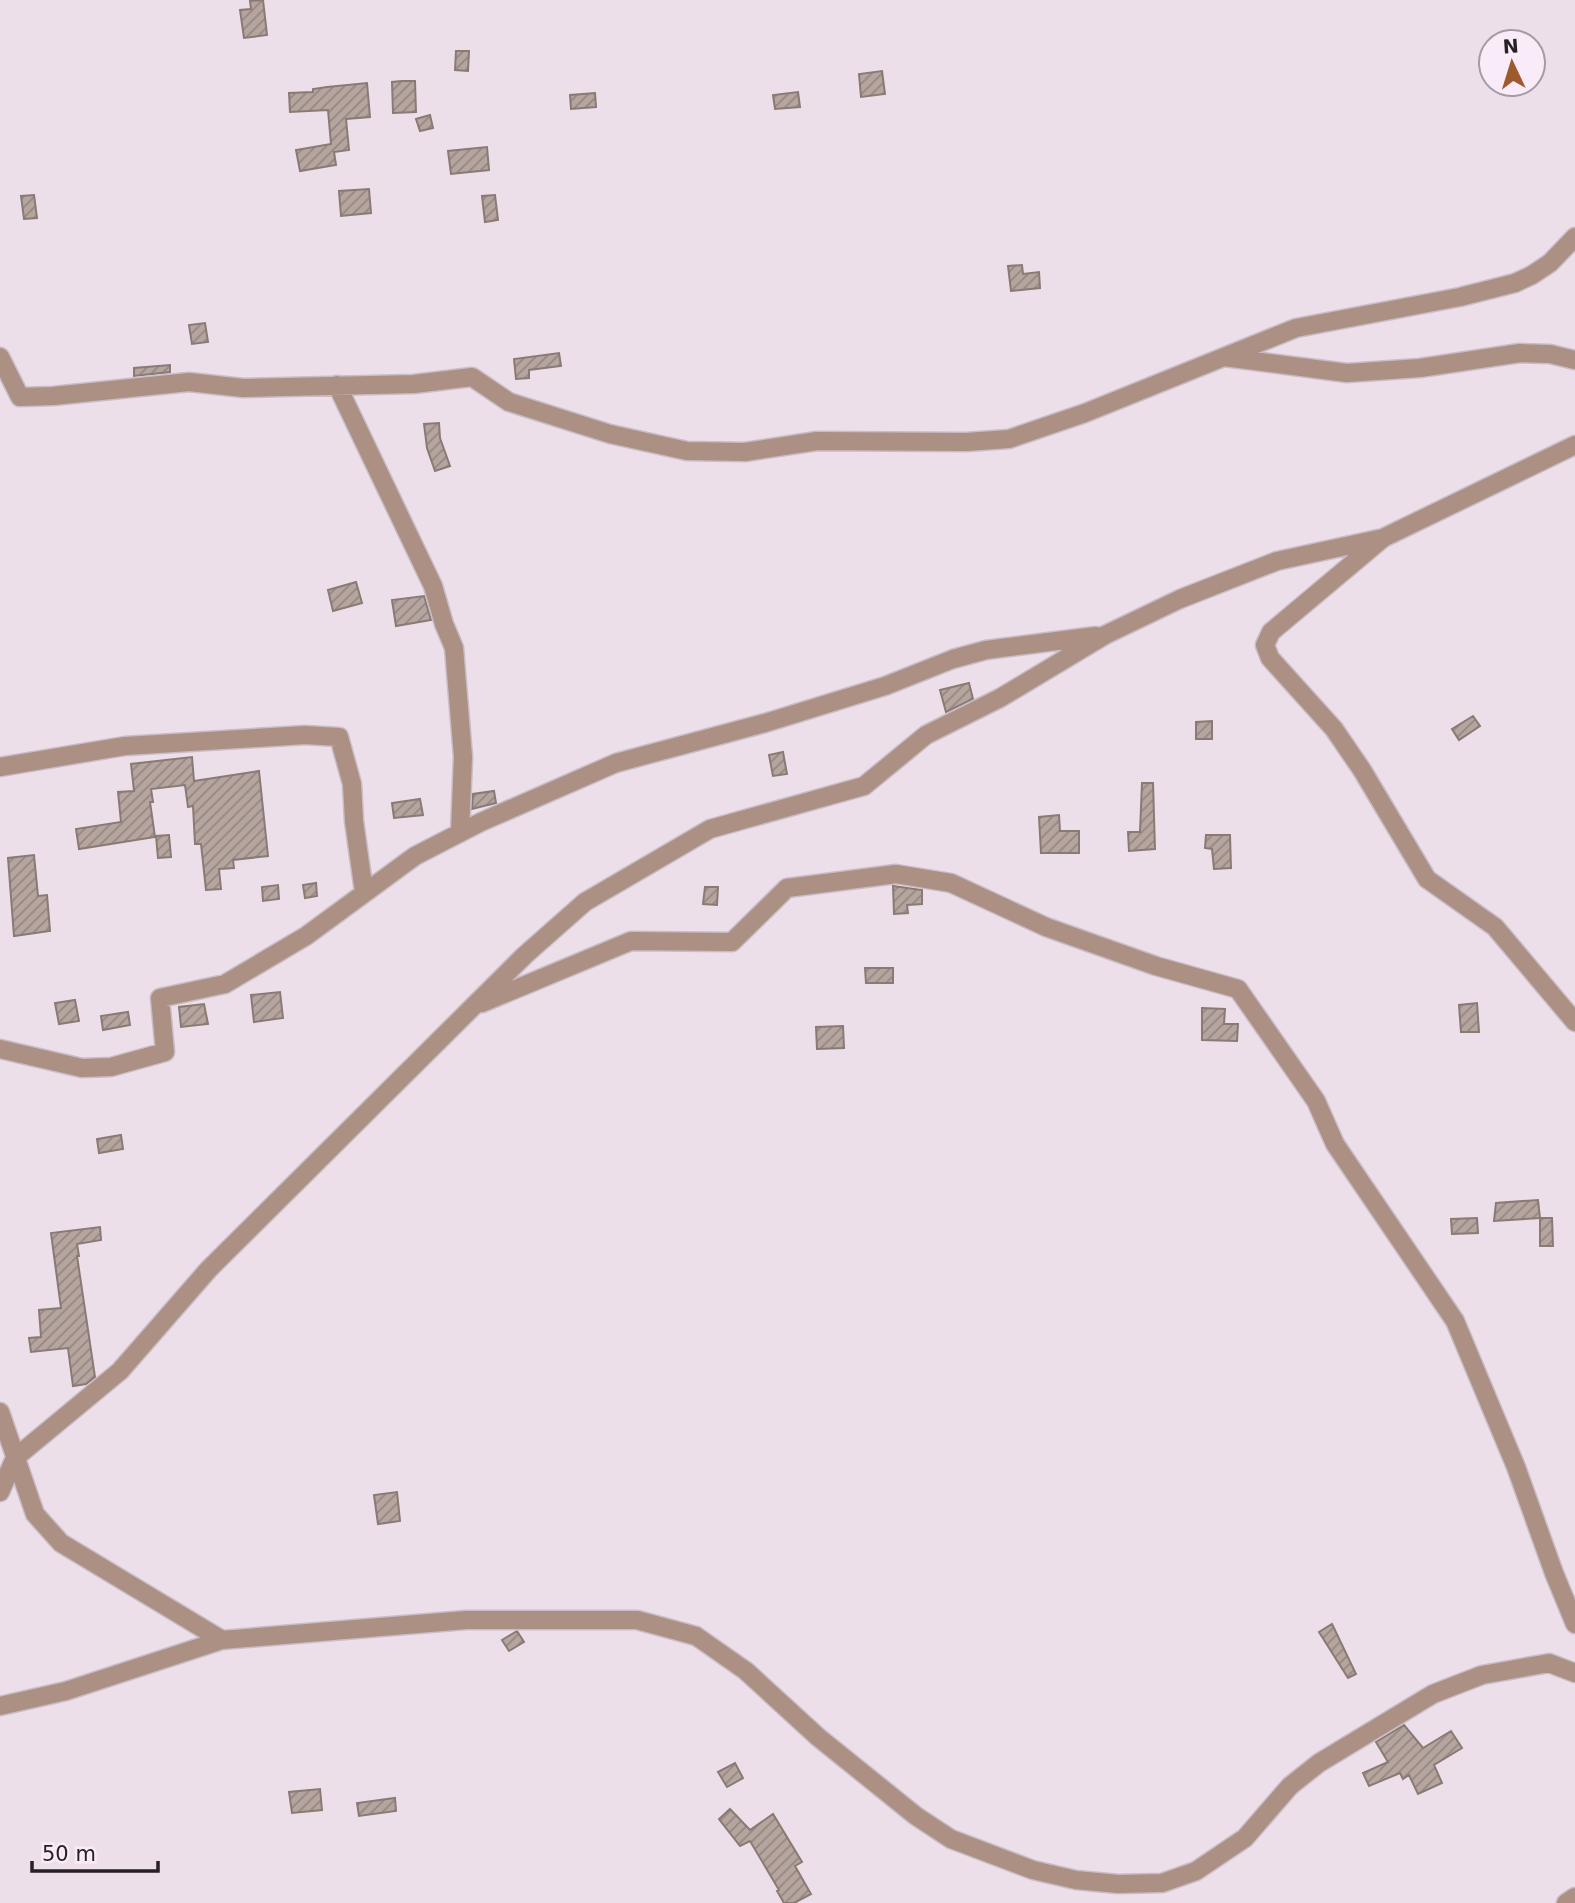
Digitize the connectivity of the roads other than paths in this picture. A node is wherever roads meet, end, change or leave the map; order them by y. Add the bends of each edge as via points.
1 (1575, 237) edge
2 (0, 357) edge
3 (1221, 357) junction
4 (1575, 360) edge
5 (337, 386) junction
6 (1575, 445) edge
7 (1383, 538) junction
8 (1105, 635) junction
9 (0, 767) edge
10 (460, 833) junction
11 (364, 892) junction
12 (473, 1007) junction
13 (1575, 1022) edge
14 (0, 1049) edge
15 (0, 1412) edge
16 (15, 1458) junction
17 (0, 1492) edge
18 (1575, 1624) edge
19 (222, 1640) junction
20 (1575, 1673) edge
21 (0, 1706) edge
22 (1575, 1897) edge
23 (1566, 1903) edge

1 - 3 street via 1550,263 1515,283 1296,328
2 - 5 street via 20,397 189,382 243,388
3 - 4 street via 1347,373 1520,353
3 - 5 street via 1009,439 817,441 745,452 687,451 610,434 509,402 472,377
5 - 10 street via 433,586 454,648 463,757
6 - 7 street
7 - 8 street via 1277,561
7 - 13 street via 1272,632 1265,645 1270,658 1334,729 1363,770 1426,879 1495,927
8 - 10 street via 986,650 953,659 885,686 615,763
8 - 12 street via 1000,698 926,735 864,786 710,829 585,902
9 - 11 street via 125,746 339,737 352,785
10 - 11 street via 415,856
11 - 14 street via 306,936 225,984 160,998 165,1052 111,1067 82,1068
12 - 16 street via 208,1270 120,1371
12 - 18 street via 631,941 732,942 787,888 896,874 951,883 1046,927 1238,989 1316,1101 1335,1144 1455,1321
15 - 16 street
16 - 17 street
16 - 19 street via 35,1514 61,1543
19 - 20 street via 466,1619 637,1620 696,1636 746,1671 818,1737 951,1839 1033,1870 1118,1884 1161,1883 1196,1871 1245,1838 1290,1786 1319,1763 1433,1694 1482,1675 1549,1663
19 - 21 street via 66,1691
22 - 23 street

